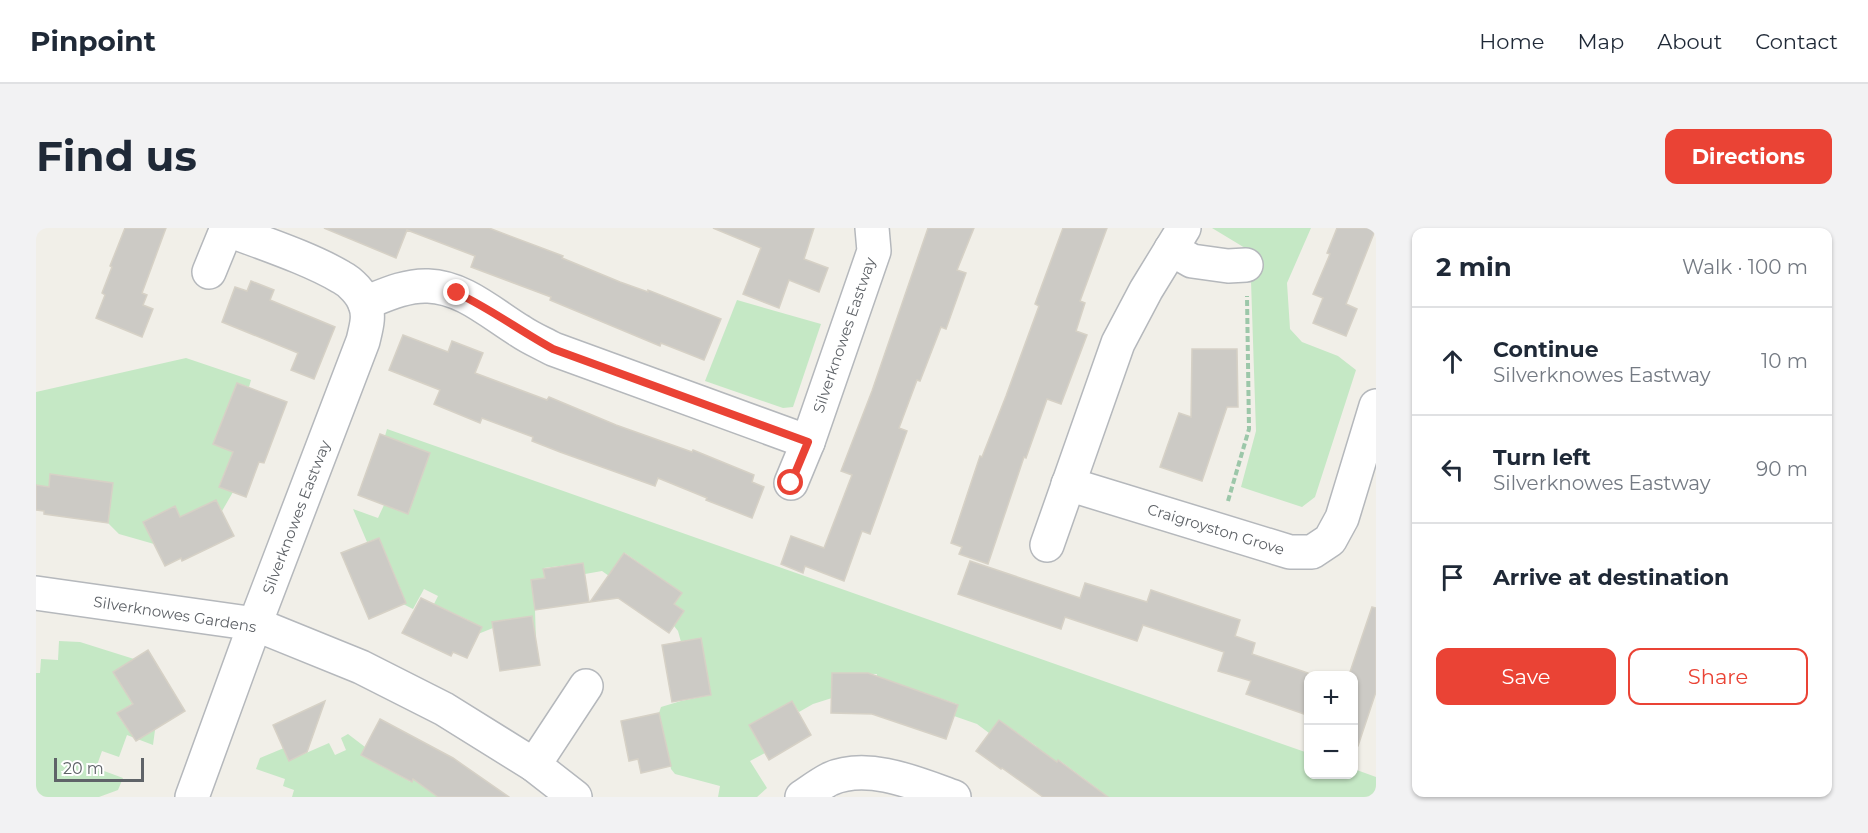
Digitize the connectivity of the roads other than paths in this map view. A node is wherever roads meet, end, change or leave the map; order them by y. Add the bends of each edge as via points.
1 (226, 228) edge
2 (872, 228) edge
3 (1177, 238) edge
4 (1246, 265) road end
5 (209, 272) dead end
6 (365, 303) junction
7 (1376, 406) edge
8 (808, 442) junction
9 (791, 483) dead end
10 (1068, 484) junction
11 (1047, 545) dead end
12 (36, 593) edge
13 (255, 624) junction
14 (586, 686) dead end
15 (534, 765) junction
16 (192, 797) edge
17 (575, 797) edge
18 (802, 797) edge
19 (954, 797) edge

1 - 5 street
1 - 6 street via 335,273 355,288
2 - 8 street, Silverknowes Eastway via 874,251
3 - 4 street via 1192,261
3 - 10 street via 1118,343
6 - 8 street via 401,289 429,286 457,293 553,349
6 - 13 street, Silverknowes Eastway via 368,318 363,340
7 - 10 street, Craigroyston Grove via 1342,518 1330,540 1312,552 1290,552
8 - 9 street, Silverknowes Eastway
10 - 11 street
12 - 13 street, Silverknowes Gardens
13 - 15 street, Silverknowes Gardens via 361,667 444,709
13 - 16 street, Silverknowes Eastway
14 - 15 street
15 - 17 street, Silverknowes Gardens
18 - 19 street via 831,779 854,773 884,775

